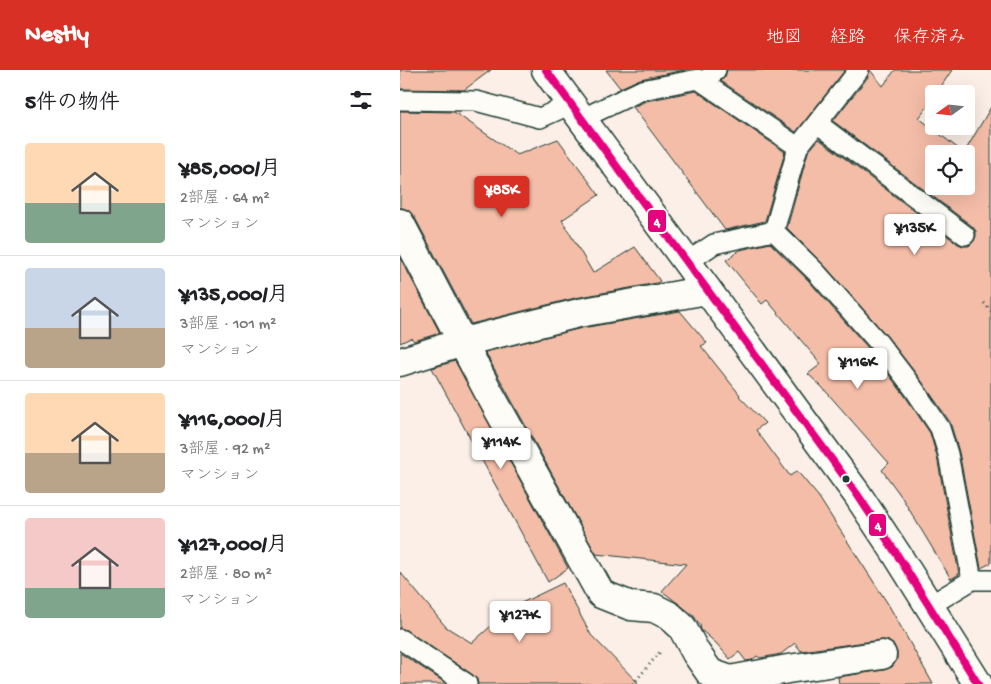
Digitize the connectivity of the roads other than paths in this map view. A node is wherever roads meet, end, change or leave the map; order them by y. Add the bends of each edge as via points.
1 (546, 70) edge
2 (860, 70) edge
3 (710, 76) edge
4 (400, 100) edge
5 (576, 111) junction
6 (817, 123) junction
7 (798, 147) junction
8 (400, 223) edge
9 (774, 231) junction
10 (965, 235) dead end
11 (687, 262) junction
12 (707, 290) junction
13 (462, 342) junction
14 (400, 362) edge
15 (972, 580) junction
16 (991, 580) edge
17 (929, 606) junction
18 (400, 639) edge
19 (882, 655) dead end
20 (467, 684) edge
21 (978, 684) edge

1 - 5 street
2 - 6 lane
3 - 5 lane via 642,90
3 - 7 lane
4 - 5 lane via 476,101 540,118
5 - 11 street
6 - 7 lane
6 - 10 lane
7 - 9 lane
8 - 13 street
9 - 11 lane via 714,244
9 - 15 lane via 816,272 878,342 940,428
11 - 12 street
12 - 13 street via 579,313
12 - 17 street via 857,494
13 - 14 street
13 - 19 street via 601,594 630,606 654,608 670,616 682,628 710,674 730,680
15 - 16 lane
15 - 17 lane
17 - 21 street
18 - 20 lane

